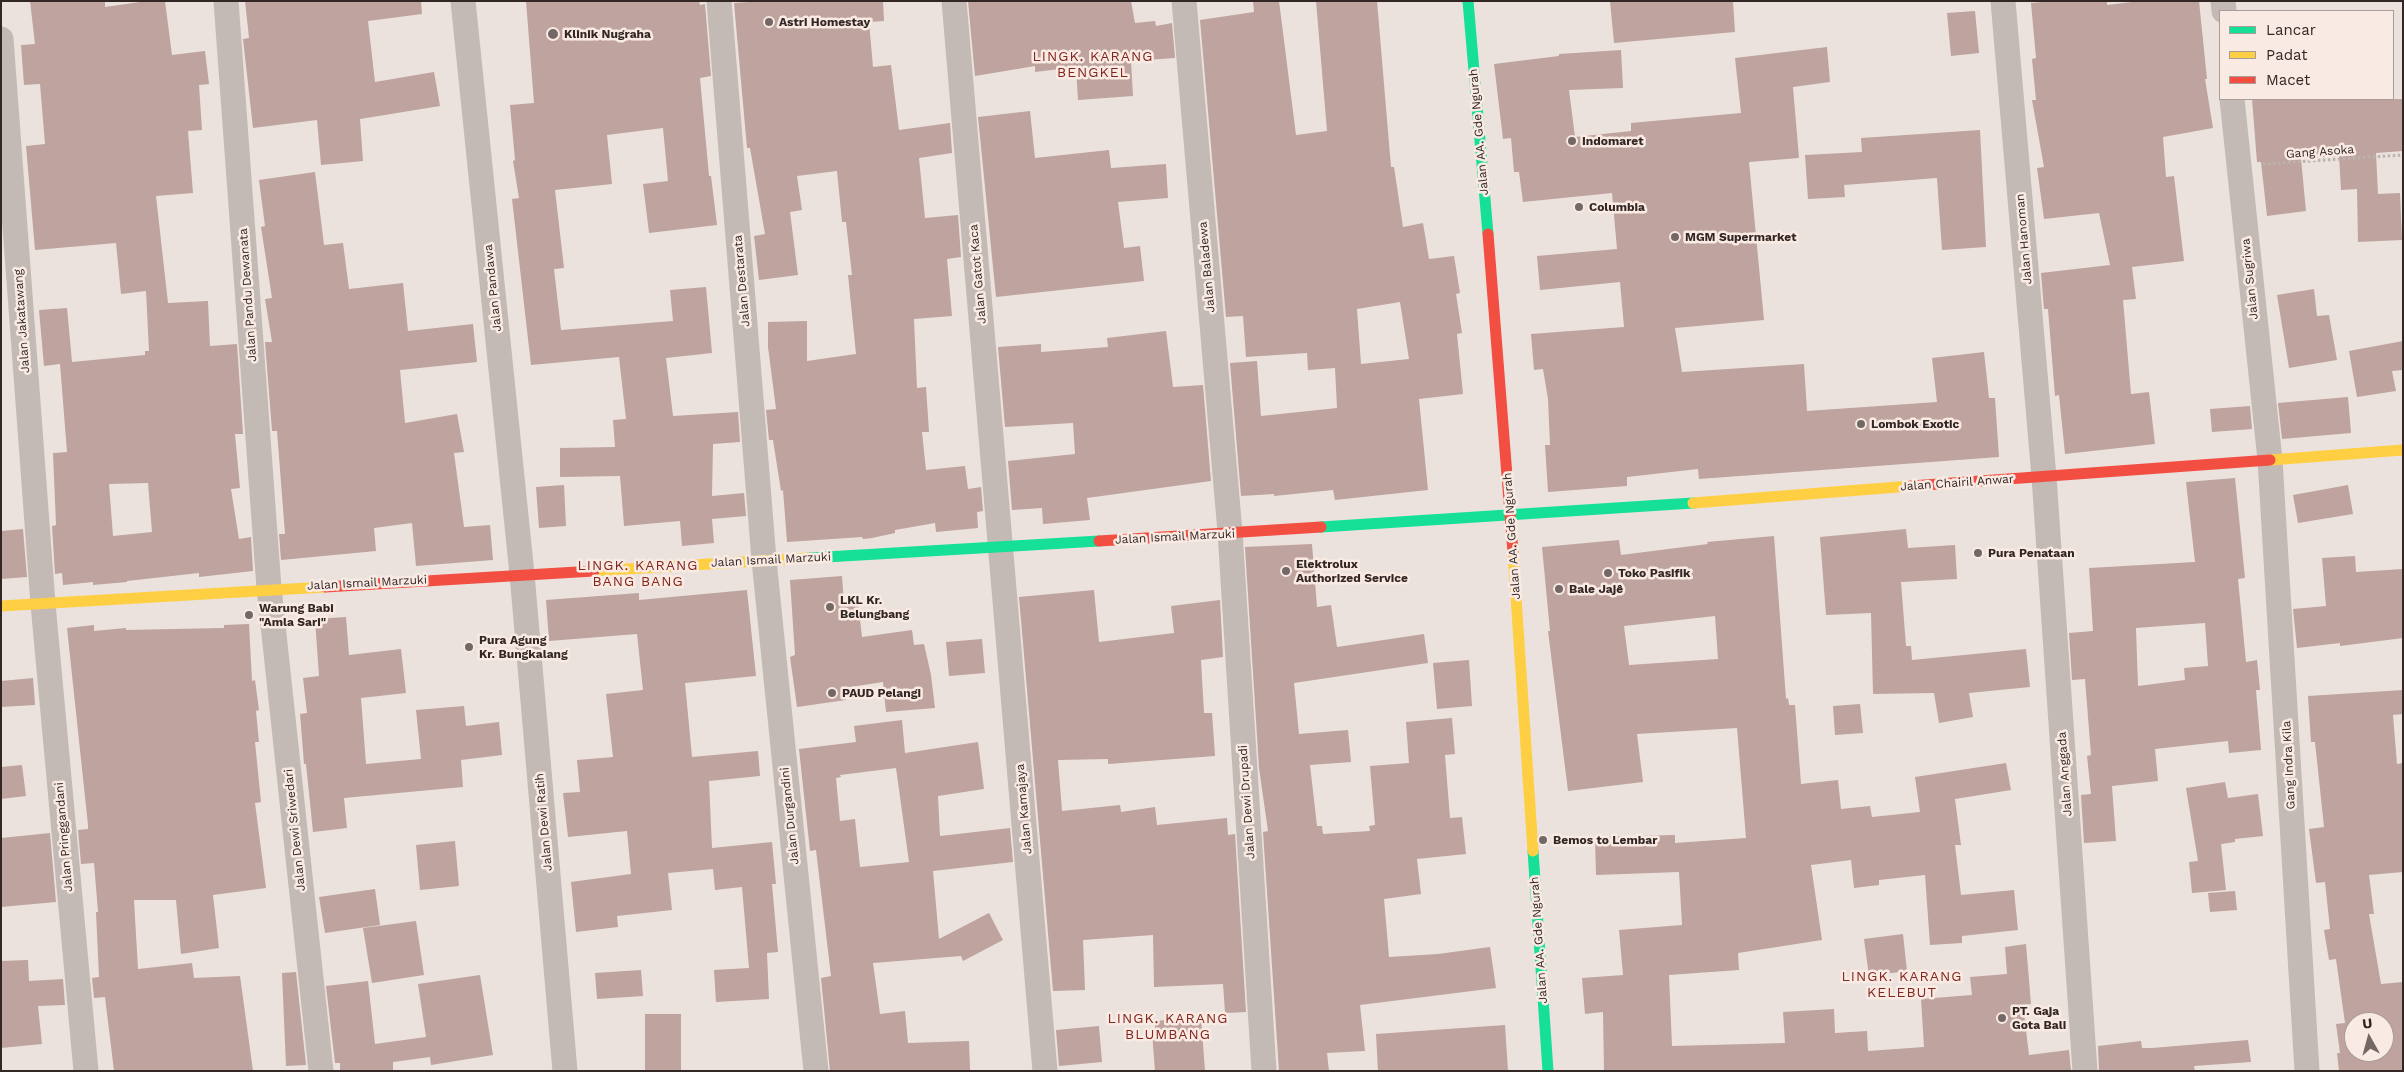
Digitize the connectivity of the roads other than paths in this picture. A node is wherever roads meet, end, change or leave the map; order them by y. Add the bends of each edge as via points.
1 (226, 1) edge
2 (463, 1) edge
3 (719, 1) edge
4 (954, 1) edge
5 (1184, 1) edge
6 (1468, 1) edge
7 (2003, 1) edge
8 (1, 39) edge
9 (2232, 100) edge
10 (2403, 450) edge
11 (2270, 460) junction
12 (2044, 477) junction
13 (1511, 516) junction
14 (1230, 534) junction
15 (1002, 546) junction
16 (764, 560) junction
17 (522, 574) junction
18 (269, 588) junction
19 (42, 604) junction
20 (1, 606) edge
21 (86, 1071) edge
22 (321, 1071) edge
23 (564, 1071) edge
24 (816, 1071) edge
25 (1045, 1071) edge
26 (1264, 1071) edge
27 (1548, 1071) edge
28 (2085, 1071) edge
29 (2307, 1071) edge

1 - 18 street, Jalan Pandu Dewanata
2 - 17 street, Jalan Pandawa
3 - 16 street, Jalan Destarata
4 - 15 street, Jalan Gatot Kaca
5 - 14 street, Jalan Baladewa
6 - 13 street, Jalan AA. Gde Ngurah
7 - 12 street, Jalan Hanoman
8 - 19 street, Jalan Jakatawang
9 - 11 street, Jalan Sugriwa
10 - 11 street, Jalan Chairil Anwar
11 - 12 street, Jalan Chairil Anwar
11 - 29 street, Gang Indra Kila
12 - 13 street, Jalan Chairil Anwar
12 - 28 street, Jalan Anggada
13 - 14 street, Jalan Ismail Marzuki
13 - 27 street, Jalan AA. Gde Ngurah
14 - 15 street, Jalan Ismail Marzuki
14 - 26 street, Jalan Dewi Drupadi
15 - 16 street, Jalan Ismail Marzuki
15 - 25 street, Jalan Kamajaya
16 - 17 street, Jalan Ismail Marzuki
16 - 24 street, Jalan Durgandini
17 - 18 street, Jalan Ismail Marzuki
17 - 23 street, Jalan Dewi Ratih
18 - 19 street, Jalan Ismail Marzuki
18 - 22 street, Jalan Dewi Sriwedari
19 - 20 street, Jalan Ismail Marzuki
19 - 21 street, Jalan Pringgandani

